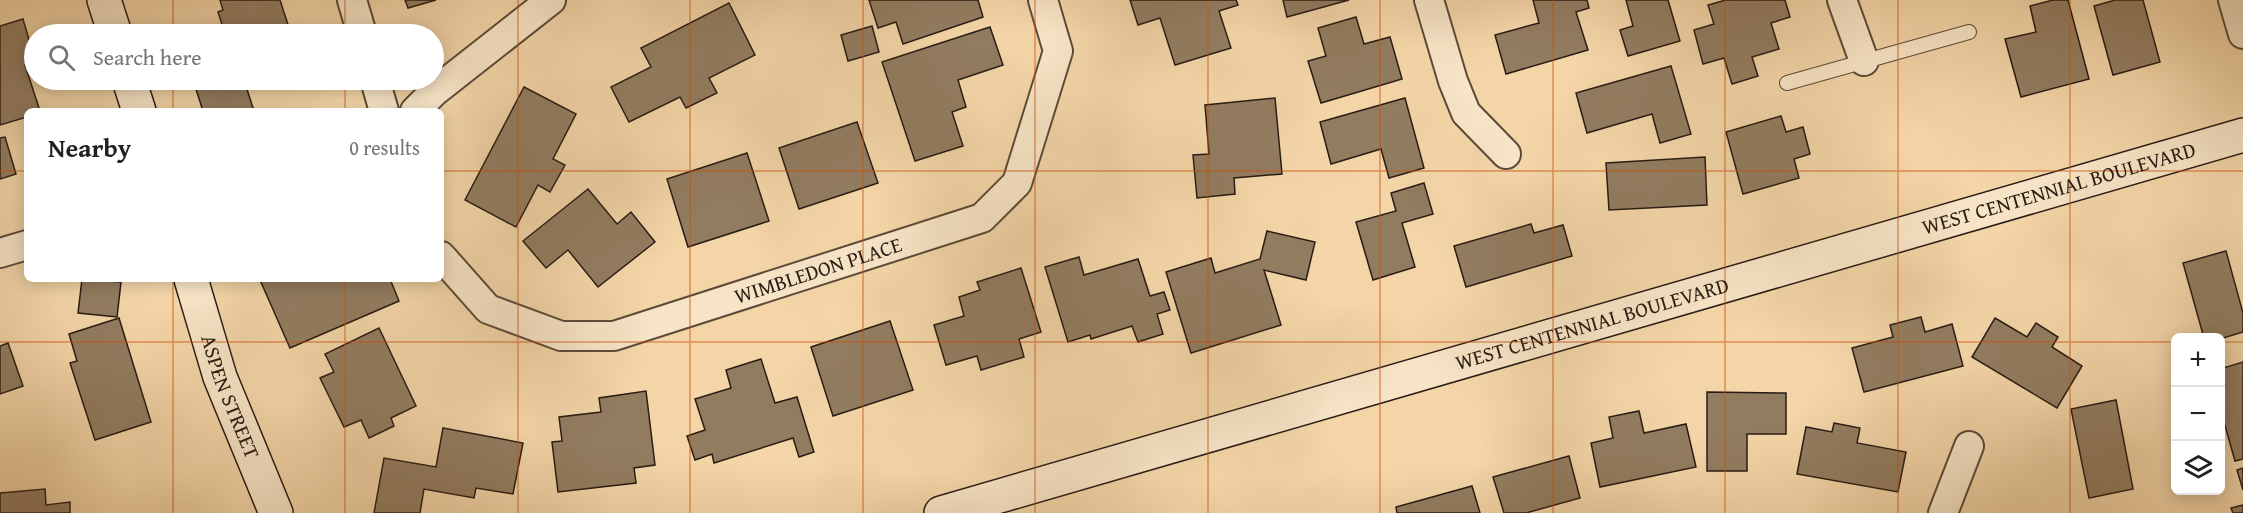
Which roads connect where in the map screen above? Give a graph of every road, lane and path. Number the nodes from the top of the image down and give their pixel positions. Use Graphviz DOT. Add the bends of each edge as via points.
graph roads {
  1 [pos="104,0"];
  2 [pos="352,0"];
  3 [pos="551,0"];
  4 [pos="1043,0"];
  5 [pos="1429,0"];
  6 [pos="1842,0"];
  7 [pos="2233,0"];
  8 [pos="112,24"];
  9 [pos="359,24"];
  10 [pos="1969,32"];
  11 [pos="2243,34"];
  12 [pos="1864,61"];
  13 [pos="1787,83"];
  14 [pos="444,84"];
  15 [pos="132,90"];
  16 [pos="378,90"];
  17 [pos="437,90"];
  18 [pos="138,108"];
  19 [pos="383,108"];
  20 [pos="418,108"];
  21 [pos="2243,135"];
  22 [pos="1506,154"];
  23 [pos="24,246"];
  24 [pos="0,253"];
  25 [pos="444,259"];
  26 [pos="192,282"];
  27 [pos="1969,446"];
  28 [pos="276,513"];
  29 [pos="941,513"];
  30 [pos="1943,513"];
  1 -- 8 [label="main road"];
  2 -- 9 [label="street"];
  3 -- 14 [label="street"];
  4 -- 25 [label="street, WIMBLEDON PLACE" via="1058,51 1017,183 982,219 614,336 561,336 488,309"];
  5 -- 22 [label="street" via="1466,113"];
  6 -- 12 [label="street"];
  7 -- 11 [label="street"];
  10 -- 12 [label="lane"];
  12 -- 13 [label="lane"];
  15 -- 18 [label="main road"];
  16 -- 19 [label="street"];
  17 -- 20 [label="street"];
  21 -- 29 [label="main road, WEST CENTENNIAL BOULEVARD"];
  23 -- 24 [label="street"];
  26 -- 28 [label="main road, ASPEN STREET" via="220,377"];
  27 -- 30 [label="street"];
}
